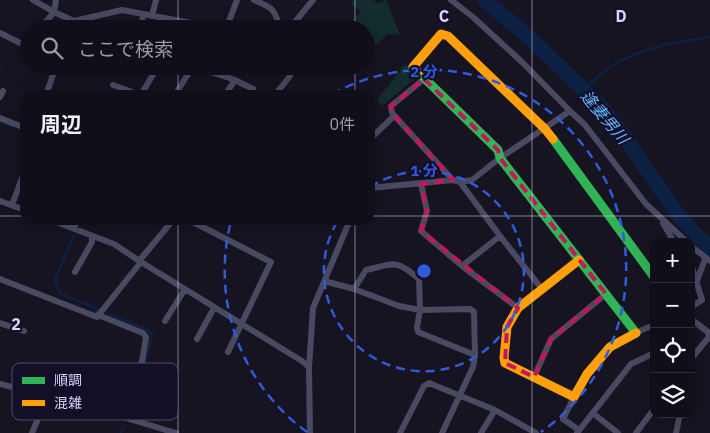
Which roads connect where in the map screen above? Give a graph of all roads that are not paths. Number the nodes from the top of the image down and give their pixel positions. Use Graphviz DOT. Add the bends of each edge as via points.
graph roads {
  1 [pos="34,0"];
  2 [pos="56,0"];
  3 [pos="156,0"];
  4 [pos="237,0"];
  5 [pos="254,0"];
  6 [pos="314,0"];
  7 [pos="451,0"];
  8 [pos="54,12"];
  9 [pos="143,14"];
  10 [pos="152,16"];
  11 [pos="91,18"];
  12 [pos="47,20"];
  13 [pos="72,20"];
  14 [pos="80,20"];
  15 [pos="143,20"];
  16 [pos="174,20"];
  17 [pos="229,20"];
  18 [pos="278,20"];
  19 [pos="297,20"];
  20 [pos="0,33"];
  21 [pos="20,43"];
  22 [pos="53,75"];
  23 [pos="152,75"];
  24 [pos="187,75"];
  25 [pos="219,75"];
  26 [pos="290,75"];
  27 [pos="424,79"];
  28 [pos="234,80"];
  29 [pos="113,85"];
  30 [pos="253,89"];
  31 [pos="48,90"];
  32 [pos="126,90"];
  33 [pos="143,90"];
  34 [pos="178,90"];
  35 [pos="228,90"];
  36 [pos="279,90"];
  37 [pos="570,111"];
  38 [pos="394,116"];
  39 [pos="0,118"];
  40 [pos="20,126"];
  41 [pos="545,129"];
  42 [pos="375,135"];
  43 [pos="500,158"];
  44 [pos="457,181"];
  45 [pos="20,183"];
  46 [pos="420,184"];
  47 [pos="375,188"];
  48 [pos="0,201"];
  49 [pos="12,205"];
  50 [pos="20,208"];
  51 [pos="661,219"];
  52 [pos="64,225"];
  53 [pos="75,225"];
  54 [pos="169,225"];
  55 [pos="199,225"];
  56 [pos="348,225"];
  57 [pos="74,229"];
  58 [pos="92,236"];
  59 [pos="500,236"];
  60 [pos="672,238"];
  61 [pos="682,238"];
  62 [pos="695,250"];
  63 [pos="579,260"];
  64 [pos="707,260"];
  65 [pos="140,261"];
  66 [pos="462,266"];
  67 [pos="75,272"];
  68 [pos="650,272"];
  69 [pos="695,275"];
  70 [pos="0,279"];
  71 [pos="324,281"];
  72 [pos="697,281"];
  73 [pos="185,289"];
  74 [pos="354,289"];
  75 [pos="542,289"];
  76 [pos="606,294"];
  77 [pos="695,304"];
  78 [pos="214,308"];
  79 [pos="518,308"];
  80 [pos="420,310"];
  81 [pos="98,315"];
  82 [pos="165,321"];
  83 [pos="695,322"];
  84 [pos="0,323"];
  85 [pos="242,323"];
  86 [pos="650,326"];
  87 [pos="24,331"];
  88 [pos="637,332"];
  89 [pos="197,339"];
  90 [pos="228,352"];
  91 [pos="475,354"];
  92 [pos="695,354"];
  93 [pos="650,355"];
  94 [pos="142,363"];
  95 [pos="309,367"];
  96 [pos="534,377"];
  97 [pos="461,396"];
  98 [pos="574,397"];
  99 [pos="495,410"];
  100 [pos="594,414"];
  101 [pos="650,414"];
  102 [pos="679,418"];
  103 [pos="38,420"];
  104 [pos="133,420"];
  105 [pos="527,431"];
  106 [pos="578,431"];
  107 [pos="32,433"];
  108 [pos="176,433"];
  109 [pos="310,433"];
  110 [pos="400,433"];
  111 [pos="442,433"];
  112 [pos="481,433"];
  113 [pos="536,433"];
  114 [pos="618,433"];
  115 [pos="636,433"];
  116 [pos="676,433"];
  1 -- 8 [label="street"];
  2 -- 8 [label="street"];
  3 -- 10 [label="street"];
  4 -- 17 [label="street"];
  5 -- 18 [label="street" via="271,7"];
  6 -- 19 [label="street"];
  7 -- 37 [label="street" via="522,62"];
  8 -- 12 [label="street"];
  8 -- 13 [label="street"];
  9 -- 10 [label="street"];
  9 -- 11 [label="street" via="122,10"];
  9 -- 15 [label="street"];
  10 -- 16 [label="street"];
  11 -- 14 [label="street"];
  20 -- 21 [label="street"];
  22 -- 31 [label="street"];
  23 -- 33 [label="street"];
  24 -- 34 [label="street"];
  25 -- 28 [label="street"];
  26 -- 36 [label="street"];
  27 -- 38 [label="street" via="391,106"];
  27 -- 41 [label="street" via="413,67 441,34 448,36"];
  27 -- 43 [label="street" via="498,150"];
  28 -- 30 [label="street"];
  28 -- 35 [label="street"];
  29 -- 32 [label="street"];
  37 -- 41 [label="street"];
  37 -- 51 [label="street"];
  38 -- 42 [label="street"];
  38 -- 44 [label="street"];
  39 -- 40 [label="street"];
  41 -- 43 [label="street"];
  41 -- 68 [label="street"];
  43 -- 44 [label="street" via="472,180"];
  43 -- 63 [label="street"];
  44 -- 46 [label="street"];
  44 -- 59 [label="street"];
  45 -- 49 [label="street"];
  46 -- 47 [label="street"];
  46 -- 66 [label="street" via="428,211 422,232"];
  48 -- 49 [label="street"];
  49 -- 50 [label="street"];
  51 -- 60 [label="street"];
  51 -- 61 [label="street"];
  52 -- 57 [label="street"];
  53 -- 57 [label="street"];
  54 -- 65 [label="street"];
  55 -- 85 [label="street" via="271,262"];
  56 -- 71 [label="street"];
  57 -- 58 [label="street"];
  58 -- 65 [label="street" via="114,244"];
  58 -- 67 [label="street" via="92,242"];
  59 -- 66 [label="street"];
  59 -- 75 [label="street"];
  62 -- 64 [label="street"];
  63 -- 75 [label="street"];
  63 -- 76 [label="street"];
  64 -- 72 [label="street"];
  65 -- 73 [label="street"];
  65 -- 81 [label="street"];
  66 -- 79 [label="street"];
  69 -- 72 [label="street"];
  70 -- 81 [label="street"];
  71 -- 74 [label="street"];
  71 -- 95 [label="street" via="313,308"];
  72 -- 77 [label="street" via="702,300"];
  73 -- 78 [label="street"];
  73 -- 82 [label="street"];
  74 -- 80 [label="street" via="399,306"];
  74 -- 80 [label="street" via="366,270 395,263 419,279"];
  75 -- 79 [label="street"];
  76 -- 88 [label="street"];
  76 -- 96 [label="street" via="551,339"];
  78 -- 85 [label="street"];
  78 -- 89 [label="street"];
  79 -- 96 [label="street" via="508,327 505,363"];
  80 -- 91 [label="street" via="418,332"];
  80 -- 91 [label="street" via="470,309 474,312"];
  81 -- 94 [label="street" via="143,333 146,337"];
  83 -- 92 [label="street" via="709,336"];
  84 -- 87 [label="street"];
  85 -- 90 [label="street"];
  85 -- 95 [label="street"];
  86 -- 88 [label="street"];
  88 -- 98 [label="street" via="610,346 587,374"];
  91 -- 97 [label="street"];
  93 -- 100 [label="street" via="631,364"];
  95 -- 109 [label="street"];
  96 -- 98 [label="street"];
  97 -- 99 [label="street"];
  97 -- 110 [label="street" via="429,384 424,386"];
  97 -- 111 [label="street"];
  98 -- 106 [label="street" via="564,419"];
  99 -- 105 [label="street"];
  99 -- 112 [label="street"];
  100 -- 106 [label="street"];
  100 -- 114 [label="street"];
  101 -- 115 [label="street"];
  102 -- 116 [label="street"];
  103 -- 107 [label="street"];
  104 -- 108 [label="street"];
  105 -- 113 [label="street"];
}
